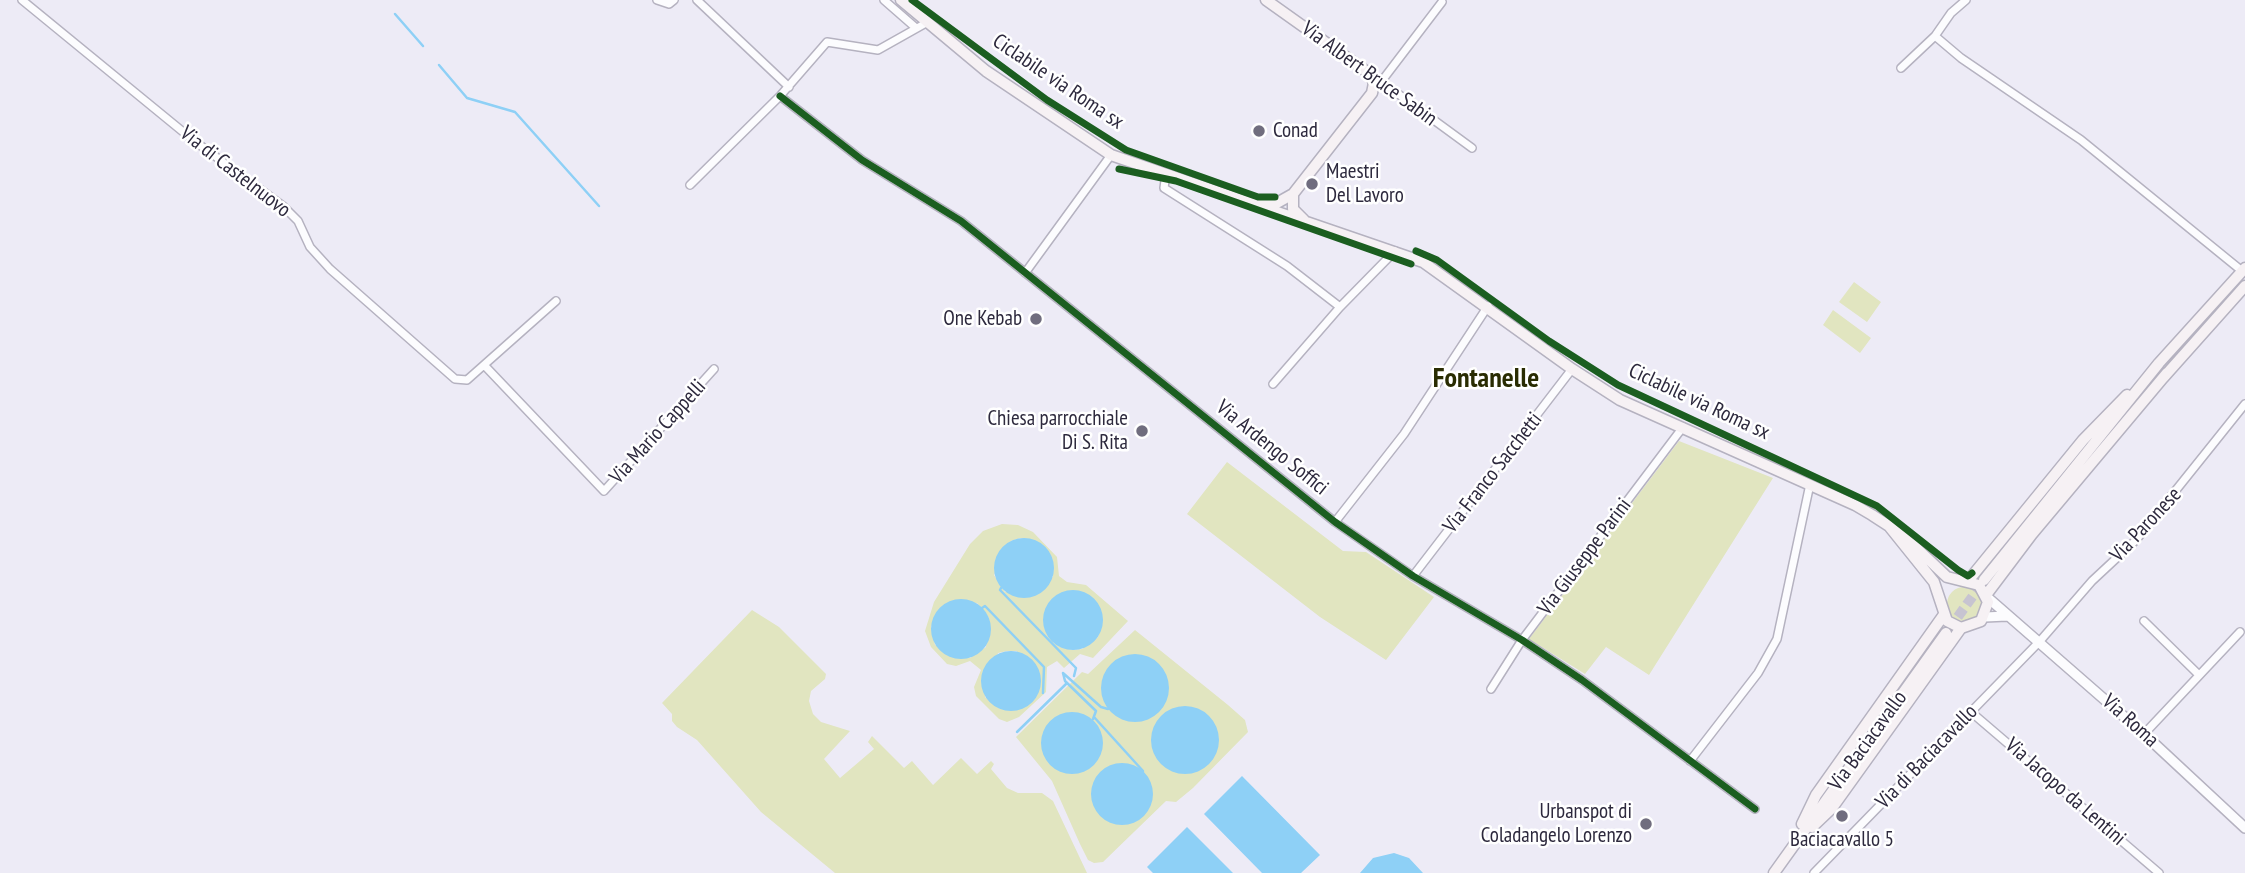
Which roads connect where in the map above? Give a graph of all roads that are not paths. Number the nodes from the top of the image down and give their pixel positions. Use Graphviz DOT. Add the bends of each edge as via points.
graph roads {
  1 [pos="22,0"];
  2 [pos="657,0"];
  3 [pos="674,0"];
  4 [pos="696,0"];
  5 [pos="884,0"];
  6 [pos="901,0"];
  7 [pos="1266,0"];
  8 [pos="1966,0"];
  9 [pos="1442,2"];
  10 [pos="921,26"];
  11 [pos="1935,37"];
  12 [pos="1901,68"];
  13 [pos="1370,74"];
  14 [pos="1381,82"];
  15 [pos="789,87"];
  16 [pos="1394,91"];
  17 [pos="1371,93"];
  18 [pos="780,96"];
  19 [pos="1472,148"];
  20 [pos="1111,155"];
  21 [pos="1166,173"];
  22 [pos="690,184"];
  23 [pos="1293,194"];
  24 [pos="1250,203"];
  25 [pos="1309,223"];
  26 [pos="1395,251"];
  27 [pos="2244,270"];
  28 [pos="1025,274"];
  29 [pos="2245,286"];
  30 [pos="556,301"];
  31 [pos="1488,306"];
  32 [pos="1340,307"];
  33 [pos="2159,363"];
  34 [pos="485,366"];
  35 [pos="714,369"];
  36 [pos="1572,369"];
  37 [pos="2167,373"];
  38 [pos="1273,384"];
  39 [pos="2245,404"];
  40 [pos="1683,428"];
  41 [pos="2093,447"];
  42 [pos="1810,484"];
  43 [pos="1335,522"];
  44 [pos="1889,526"];
  45 [pos="1413,576"];
  46 [pos="1984,580"];
  47 [pos="1964,581"];
  48 [pos="1987,596"];
  49 [pos="1941,601"];
  50 [pos="1943,616"];
  51 [pos="1985,617"];
  52 [pos="2011,618"];
  53 [pos="2144,621"];
  54 [pos="1961,628"];
  55 [pos="2239,632"];
  56 [pos="1946,633"];
  57 [pos="1522,640"];
  58 [pos="2040,641"];
  59 [pos="2199,675"];
  60 [pos="1491,689"];
  61 [pos="1972,712"];
  62 [pos="2144,734"];
  63 [pos="1690,761"];
  64 [pos="1755,809"];
  65 [pos="2245,828"];
  66 [pos="1789,850"];
  67 [pos="2155,872"];
  68 [pos="1774,873"];
  69 [pos="1814,873"];
  1 -- 34 [label="street, Via di Castelnuovo" via="193,140 283,206 330,269 449,375 467,380"];
  2 -- 3 [label="street" via="668,4"];
  4 -- 15 [label="street"];
  5 -- 10 [label="street"];
  6 -- 10 [label="main road, Via Roma"];
  7 -- 13 [label="main road, Via Albert Bruce Sabin"];
  8 -- 11 [label="street"];
  9 -- 14 [label="street"];
  10 -- 15 [label="street" via="877,50 827,43"];
  10 -- 20 [label="main road, Via Roma"];
  11 -- 12 [label="street"];
  11 -- 27 [label="street" via="2081,140"];
  13 -- 14 [label="street, Via Albert Bruce Sabin"];
  13 -- 17 [label="main road" via="1374,83"];
  14 -- 16 [label="street, Via Albert Bruce Sabin"];
  15 -- 18 [label="street"];
  16 -- 17 [label="street" via="1380,88"];
  16 -- 19 [label="street, Via Albert Bruce Sabin"];
  17 -- 23 [label="main road"];
  18 -- 22 [label="street"];
  18 -- 28 [label="street, Via Ardengo Soffici" via="862,160 961,221"];
  20 -- 21 [label="main road, Via Roma"];
  20 -- 28 [label="street"];
  21 -- 24 [label="main road, Via Roma"];
  21 -- 32 [label="street" via="1164,188 1286,266"];
  23 -- 24 [label="main road" via="1270,205"];
  23 -- 25 [label="main road" via="1293,209"];
  24 -- 25 [label="main road, Via Roma"];
  25 -- 26 [label="main road, Via Roma"];
  26 -- 31 [label="main road, Via Roma" via="1433,267"];
  26 -- 32 [label="street"];
  27 -- 33 [label="main road"];
  28 -- 43 [label="street, Via Ardengo Soffici"];
  29 -- 37 [label="main road"];
  30 -- 34 [label="street"];
  31 -- 36 [label="main road, Via Roma"];
  31 -- 43 [label="street" via="1404,434"];
  32 -- 38 [label="street"];
  33 -- 41 [label="main road"];
  33 -- 47 [label="main road" via="2083,440"];
  34 -- 35 [label="street, Via Mario Cappelli" via="604,491"];
  36 -- 40 [label="main road, Via Roma" via="1620,400"];
  36 -- 45 [label="street, Via Franco Sacchetti"];
  37 -- 41 [label="main road"];
  37 -- 48 [label="main road" via="2032,534"];
  39 -- 58 [label="street, Via Paronese" via="2158,516"];
  40 -- 42 [label="main road, Via Roma"];
  40 -- 57 [label="street, Via Giuseppe Parini"];
  41 -- 46 [label="main road"];
  42 -- 44 [label="main road, Via Roma"];
  42 -- 63 [label="street" via="1777,639 1758,673"];
  43 -- 45 [label="street, Via Ardengo Soffici"];
  44 -- 47 [label="main road, Via Roma" via="1947,577"];
  44 -- 49 [label="main road, Via Roma" via="1934,582"];
  45 -- 57 [label="street, Via Ardengo Soffici"];
  47 -- 48 [label="main road, Via Roma" via="1979,585"];
  47 -- 49 [label="main road" via="1947,588"];
  48 -- 51 [label="main road"];
  48 -- 52 [label="street, Via Roma"];
  49 -- 50 [label="main road, Via Roma"];
  50 -- 54 [label="main road"];
  50 -- 66 [label="main road" via="1816,795"];
  51 -- 52 [label="street" via="1999,614"];
  51 -- 54 [label="main road" via="1972,627"];
  52 -- 58 [label="street, Via Roma"];
  53 -- 59 [label="street"];
  54 -- 66 [label="main road" via="1832,808"];
  55 -- 59 [label="street"];
  56 -- 66 [label="main road, Via Baciacavallo"];
  57 -- 60 [label="street, Via Giuseppe Parini"];
  57 -- 63 [label="street, Via Ardengo Soffici"];
  58 -- 61 [label="street, Via di Baciacavallo"];
  58 -- 62 [label="street, Via Roma"];
  59 -- 62 [label="street"];
  61 -- 67 [label="street, Via Jacopo da Lentini"];
  61 -- 69 [label="street, Via di Baciacavallo"];
  62 -- 65 [label="street, Via Roma"];
  63 -- 64 [label="street, Via Ardengo Soffici"];
  66 -- 68 [label="main road"];
}
